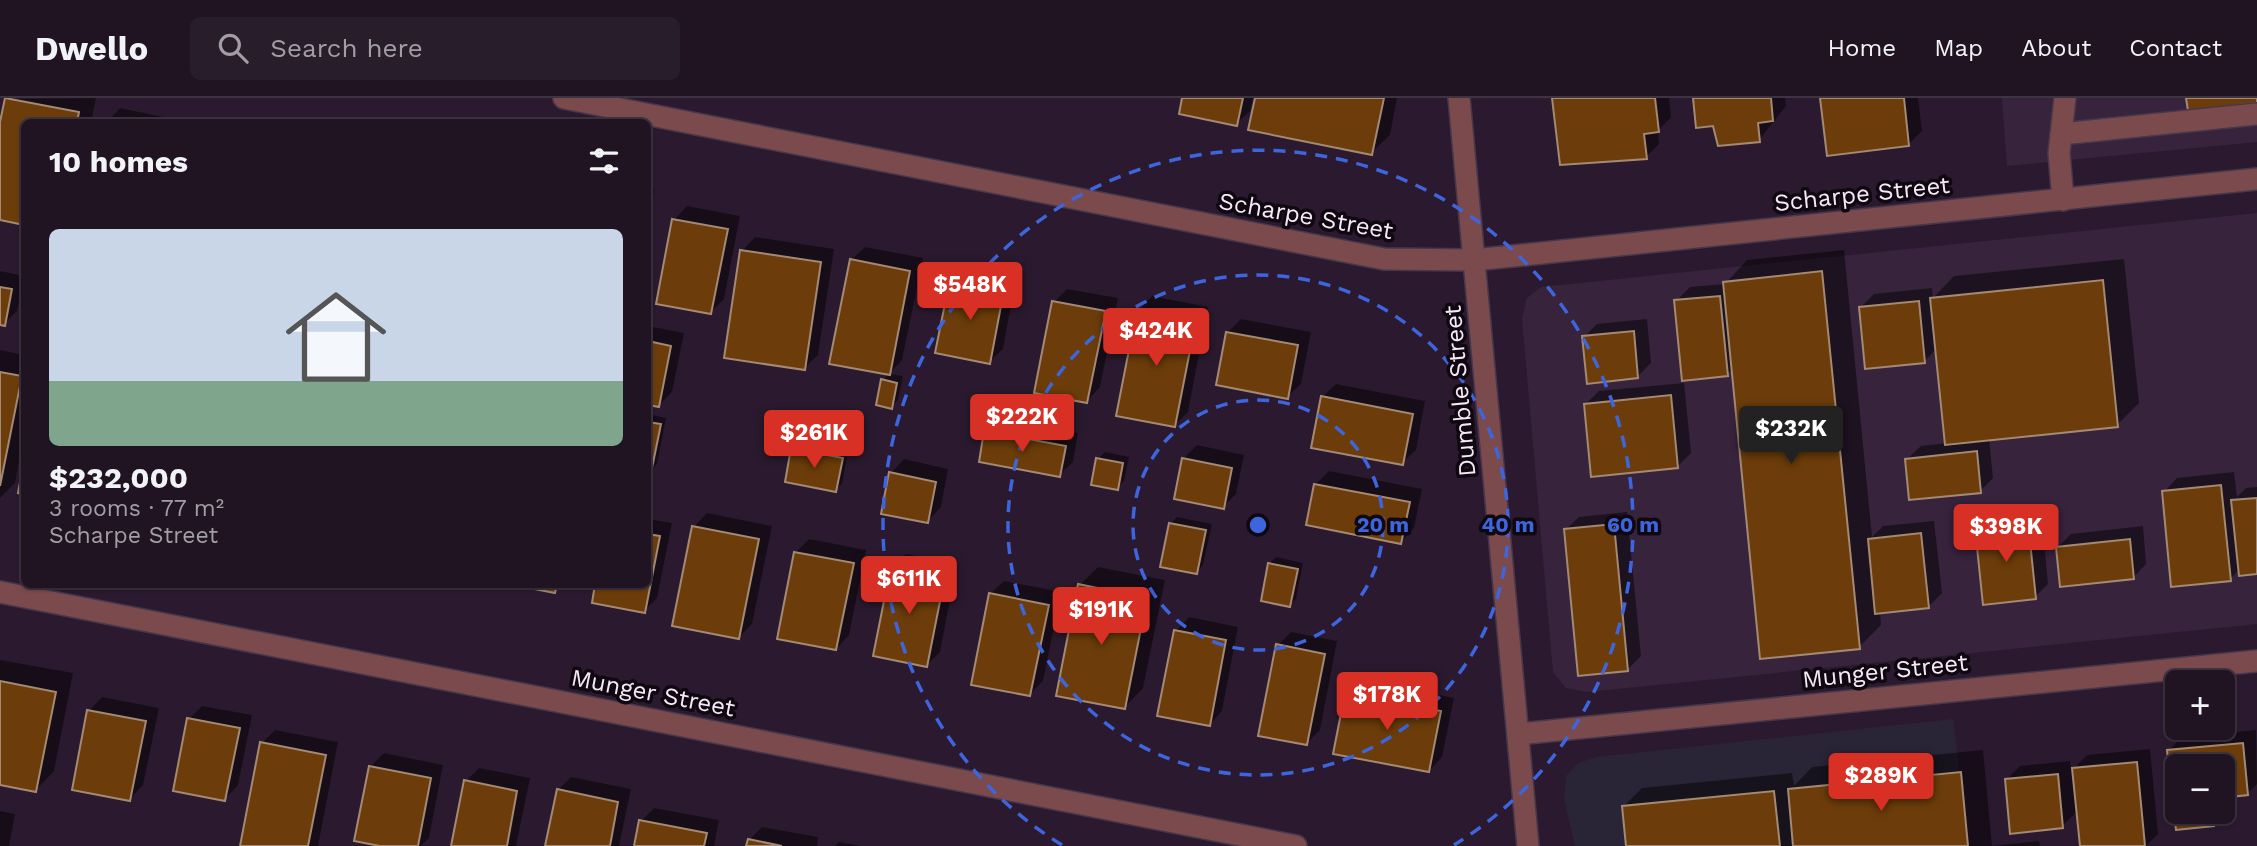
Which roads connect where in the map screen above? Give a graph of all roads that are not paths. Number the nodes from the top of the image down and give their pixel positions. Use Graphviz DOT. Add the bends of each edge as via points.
graph roads {
  1 [pos="564,98"];
  2 [pos="1459,98"];
  3 [pos="2065,98"];
  4 [pos="2257,114"];
  5 [pos="2061,134"];
  6 [pos="2257,179"];
  7 [pos="2063,200"];
  8 [pos="1474,260"];
  9 [pos="0,592"];
  10 [pos="2257,661"];
  11 [pos="1519,734"];
  12 [pos="1296,846"];
  13 [pos="1528,846"];
  1 -- 8 [label="street, Scharpe Street" via="1384,259"];
  2 -- 8 [label="street, Dumble Street"];
  3 -- 5 [label="street"];
  4 -- 5 [label="street"];
  5 -- 7 [label="street"];
  6 -- 7 [label="street, Scharpe Street"];
  7 -- 8 [label="street, Scharpe Street"];
  8 -- 11 [label="street, Dumble Street"];
  9 -- 12 [label="street, Munger Street"];
  10 -- 11 [label="street, Munger Street"];
  11 -- 13 [label="street, Dumble Street"];
}
